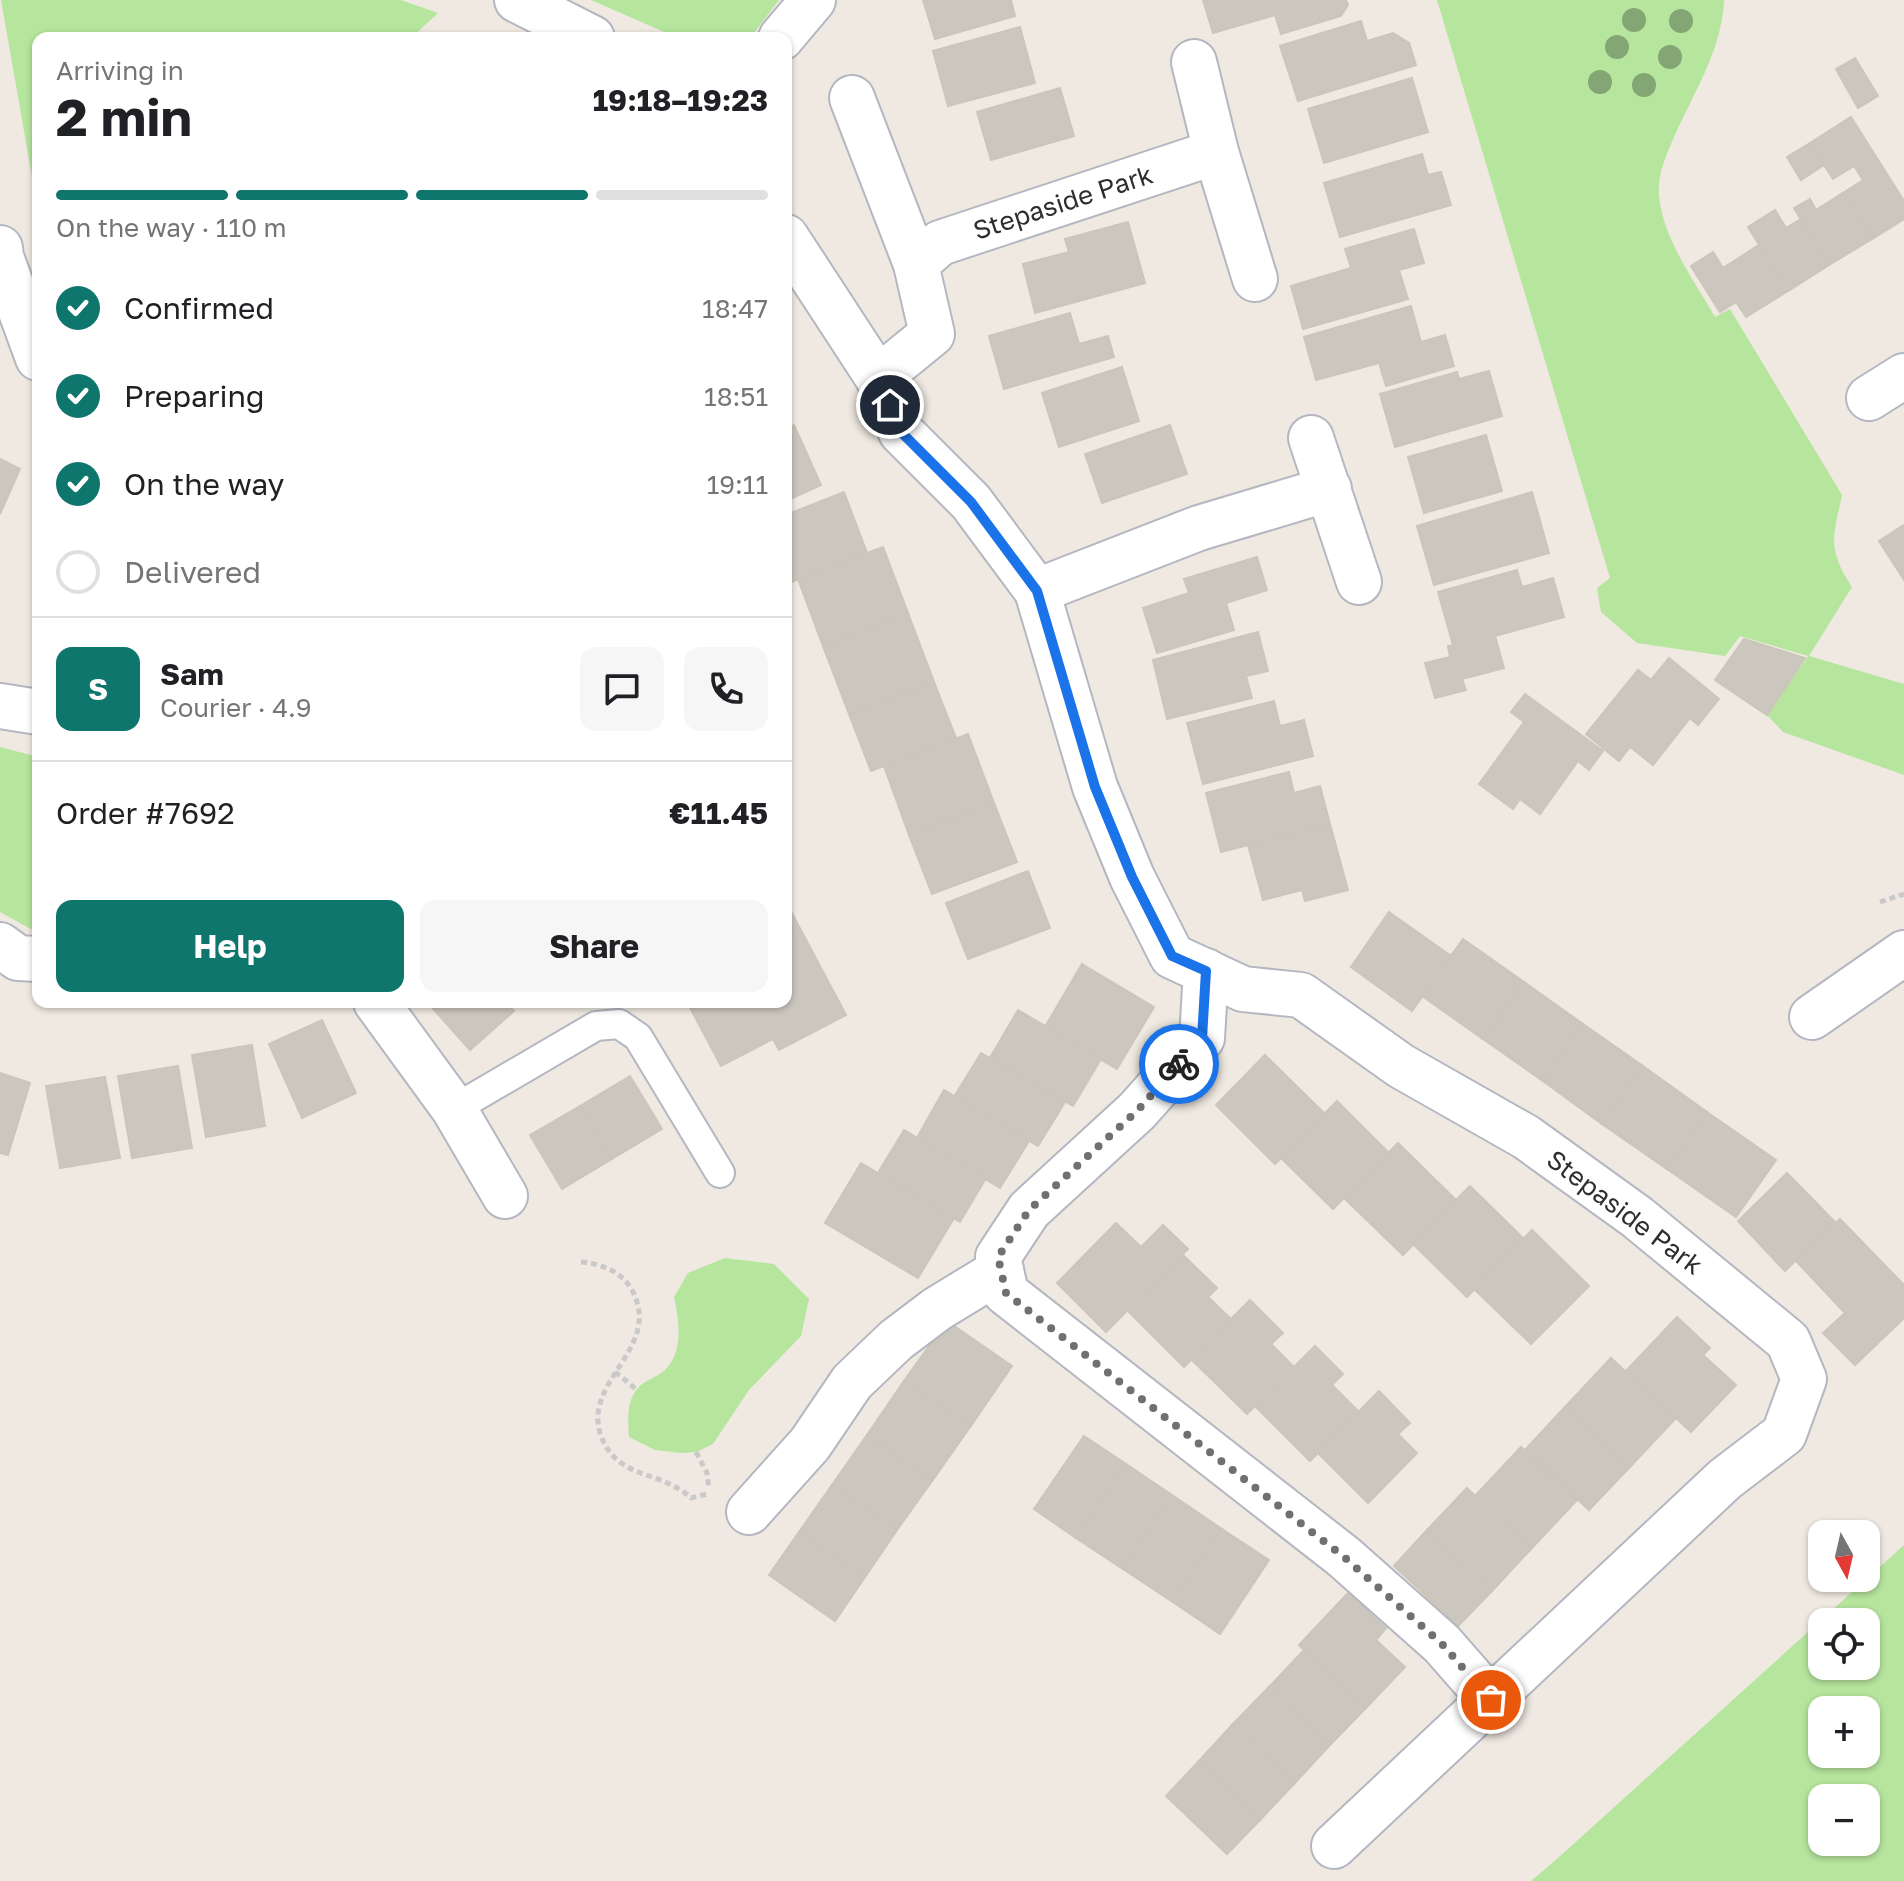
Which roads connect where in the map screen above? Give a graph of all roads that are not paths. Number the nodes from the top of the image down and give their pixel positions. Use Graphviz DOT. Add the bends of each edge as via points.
graph roads {
  1 [pos="517,0"];
  2 [pos="813,0"];
  3 [pos="580,32"];
  4 [pos="786,32"];
  5 [pos="1194,62"];
  6 [pos="852,98"];
  7 [pos="1216,152"];
  8 [pos="792,246"];
  9 [pos="0,248"];
  10 [pos="916,264"];
  11 [pos="1255,279"];
  12 [pos="32,342"];
  13 [pos="878,378"];
  14 [pos="1311,438"];
  15 [pos="1329,489"];
  16 [pos="1359,582"];
  17 [pos="1037,591"];
  18 [pos="0,706"];
  19 [pos="32,711"];
  20 [pos="0,945"];
  21 [pos="1904,953"];
  22 [pos="32,959"];
  23 [pos="1206,971"];
  24 [pos="380,1008"];
  25 [pos="1812,1017"];
  26 [pos="454,1109"];
  27 [pos="720,1173"];
  28 [pos="505,1196"];
  29 [pos="1001,1270"];
  30 [pos="749,1512"];
  31 [pos="1491,1700"];
  32 [pos="1334,1846"];
  1 -- 3 [label="street"];
  2 -- 4 [label="street"];
  5 -- 7 [label="street"];
  6 -- 10 [label="street"];
  7 -- 10 [label="street, Stepaside Park" via="940,243"];
  7 -- 11 [label="street"];
  8 -- 13 [label="street, Stepaside Park"];
  9 -- 12 [label="street"];
  10 -- 13 [label="street" via="932,334"];
  13 -- 17 [label="street, Stepaside Park" via="901,432 971,502"];
  14 -- 15 [label="street"];
  15 -- 16 [label="street"];
  15 -- 17 [label="street" via="1199,528"];
  17 -- 23 [label="street, Stepaside Park" via="1095,787 1132,877 1172,956"];
  18 -- 19 [label="street"];
  20 -- 22 [label="street" via="18,958"];
  21 -- 25 [label="street"];
  23 -- 29 [label="street" via="1202,1038 1137,1111 1029,1210 998,1257"];
  23 -- 31 [label="street, Stepaside Park" via="1243,989 1301,995 1401,1066 1526,1137 1637,1217 1788,1341 1804,1379 1784,1434 1725,1479"];
  24 -- 26 [label="street"];
  26 -- 27 [label="lane" via="596,1026 619,1024 638,1037"];
  26 -- 28 [label="street"];
  29 -- 30 [label="street" via="937,1309 852,1382 810,1444"];
  29 -- 31 [label="street" via="1006,1293 1344,1557 1442,1644"];
  31 -- 32 [label="street, Stepaside Park"];
}
